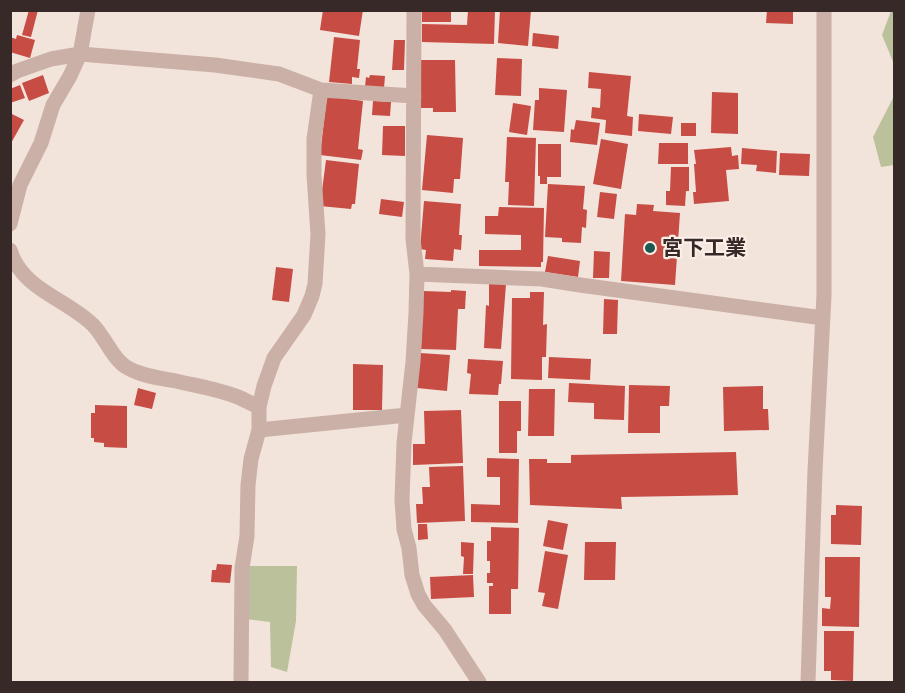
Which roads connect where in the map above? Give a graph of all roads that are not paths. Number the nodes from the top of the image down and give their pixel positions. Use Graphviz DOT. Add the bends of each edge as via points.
graph roads {
  1 [pos="88,10"];
  2 [pos="414,10"];
  3 [pos="825,10"];
  4 [pos="80,54"];
  5 [pos="10,75"];
  6 [pos="321,90"];
  7 [pos="414,96"];
  8 [pos="10,224"];
  9 [pos="10,250"];
  10 [pos="417,274"];
  11 [pos="823,318"];
  12 [pos="259,407"];
  13 [pos="407,415"];
  14 [pos="259,430"];
  15 [pos="241,682"];
  16 [pos="479,682"];
  17 [pos="808,682"];
  1 -- 4 [label="street"];
  2 -- 7 [label="street"];
  3 -- 11 [label="street"];
  4 -- 5 [label="street" via="51,59"];
  4 -- 6 [label="street" via="279,74"];
  4 -- 8 [label="street" via="53,105"];
  6 -- 7 [label="street"];
  6 -- 12 [label="street" via="314,139 318,234 315,284 304,315 274,358"];
  7 -- 10 [label="street" via="413,239"];
  9 -- 12 [label="street" via="31,282 85,317 127,368 238,397"];
  10 -- 11 [label="street" via="542,279"];
  10 -- 13 [label="street"];
  11 -- 17 [label="street"];
  12 -- 14 [label="street"];
  13 -- 14 [label="street"];
  13 -- 16 [label="street" via="402,500 412,575 424,605"];
  14 -- 15 [label="street" via="251,459 242,568"];
}
